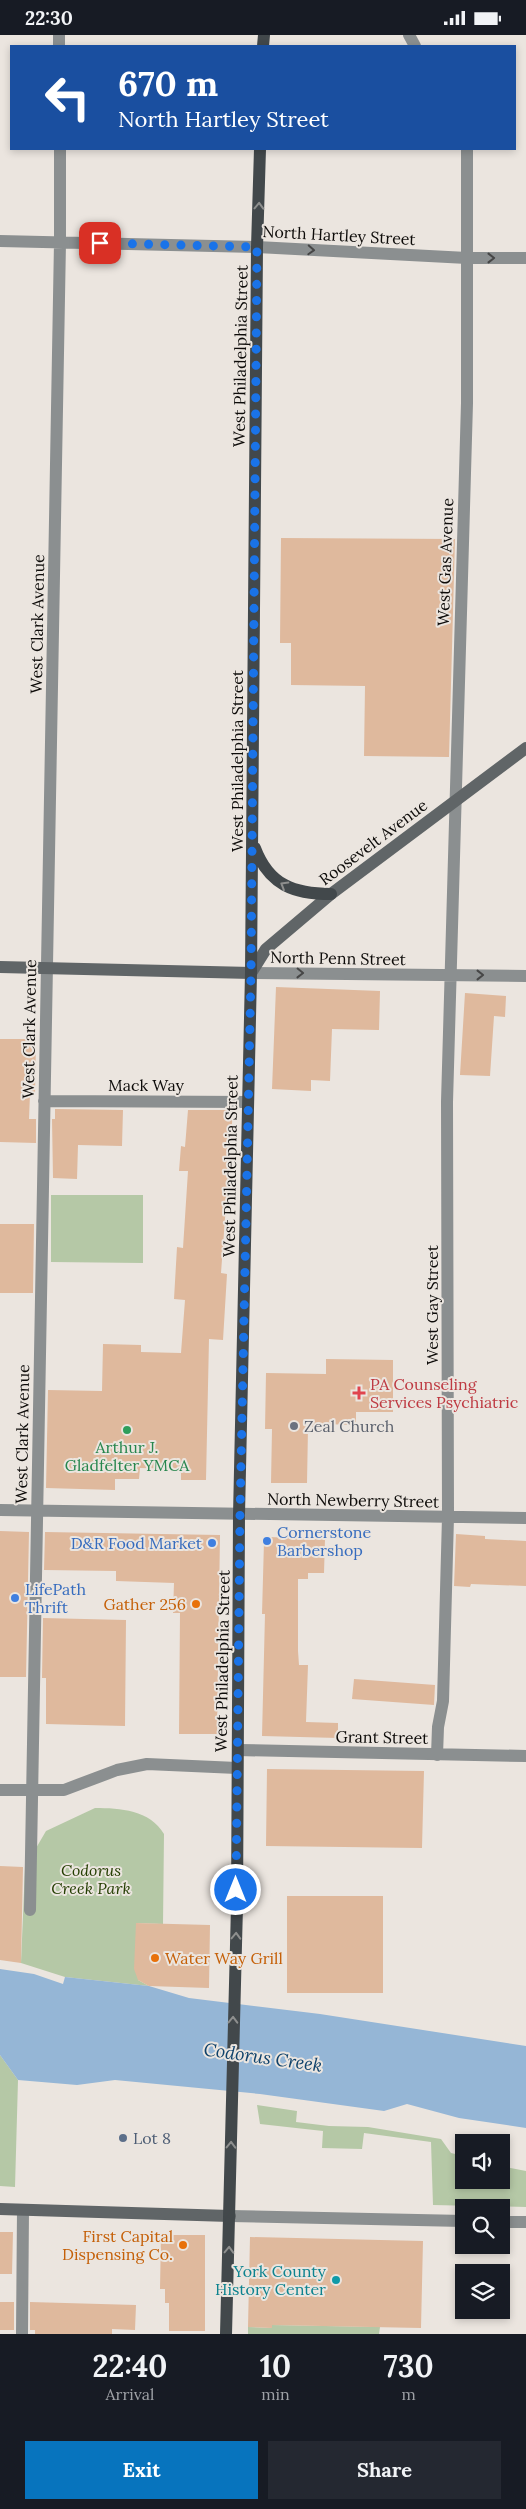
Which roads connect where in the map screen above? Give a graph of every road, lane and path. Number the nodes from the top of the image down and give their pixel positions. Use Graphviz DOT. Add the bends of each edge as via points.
graph roads {
  1 [pos="60,150"];
  2 [pos="260,150"];
  3 [pos="467,150"];
  4 [pos="0,241"];
  5 [pos="60,242"];
  6 [pos="257,247"];
  7 [pos="467,258"];
  8 [pos="526,259"];
  9 [pos="526,748"];
  10 [pos="456,799"];
  11 [pos="252,841"];
  12 [pos="331,894"];
  13 [pos="0,967"];
  14 [pos="47,968"];
  15 [pos="251,973"];
  16 [pos="452,975"];
  17 [pos="526,976"];
  18 [pos="44,1101"];
  19 [pos="248,1102"];
  20 [pos="0,1510"];
  21 [pos="37,1510"];
  22 [pos="240,1515"];
  23 [pos="448,1517"];
  24 [pos="526,1518"];
  25 [pos="238,1750"];
  26 [pos="437,1755"];
  27 [pos="526,1756"];
  28 [pos="237,1768"];
  29 [pos="0,1790"];
  30 [pos="34,1790"];
  31 [pos="30,1910"];
  32 [pos="0,2209"];
  33 [pos="23,2210"];
  34 [pos="230,2216"];
  35 [pos="455,2221"];
  36 [pos="510,2222"];
  37 [pos="526,2222"];
  38 [pos="22,2334"];
  39 [pos="226,2334"];
  1 -- 5 [label="street, West Clark Avenue"];
  6 -- 2 [label="main road, West Philadelphia Street, one-way"];
  3 -- 7 [label="street, West Gas Avenue"];
  4 -- 5 [label="street, North Hartley Street"];
  5 -- 6 [label="street, North Hartley Street"];
  5 -- 14 [label="street, West Clark Avenue"];
  6 -- 7 [label="street, North Hartley Street, one-way"];
  6 -- 11 [label="main road, West Philadelphia Street"];
  7 -- 8 [label="street, North Hartley Street, one-way"];
  7 -- 10 [label="street, West Gas Avenue" via="467,403 460,560"];
  9 -- 10 [label="main road, Roosevelt Avenue"];
  10 -- 12 [label="main road, Roosevelt Avenue"];
  10 -- 16 [label="street, West Gas Avenue"];
  12 -- 11 [label="main road, one-way" via="293,890 278,882 260,863"];
  11 -- 15 [label="main road, West Philadelphia Street"];
  12 -- 15 [label="main road, Roosevelt Avenue" via="266,949"];
  13 -- 14 [label="main road, North Penn Street"];
  14 -- 15 [label="main road, North Penn Street"];
  14 -- 18 [label="street, West Clark Avenue"];
  15 -- 16 [label="street, North Penn Street, one-way"];
  15 -- 19 [label="main road, West Philadelphia Street"];
  16 -- 17 [label="street, North Penn Street, one-way"];
  16 -- 23 [label="street, West Gay Street" via="446,1102"];
  18 -- 19 [label="street, Mack Way"];
  18 -- 21 [label="street, West Clark Avenue"];
  19 -- 22 [label="main road, West Philadelphia Street"];
  20 -- 21 [label="street, North Newberry Street"];
  21 -- 22 [label="street, North Newberry Street"];
  21 -- 30 [label="street, West Clark Avenue"];
  22 -- 23 [label="street, North Newberry Street"];
  22 -- 25 [label="main road, West Philadelphia Street"];
  23 -- 24 [label="street, North Newberry Street"];
  23 -- 26 [label="street, West Gay Street" via="443,1701"];
  25 -- 26 [label="street, Grant Street"];
  25 -- 28 [label="main road, West Philadelphia Street"];
  26 -- 27 [label="street, Grant Street"];
  28 -- 30 [label="street" via="147,1764 124,1768 64,1790"];
  34 -- 28 [label="main road, West Philadelphia Street, one-way"];
  29 -- 30 [label="street"];
  30 -- 31 [label="street, West Clark Avenue"];
  32 -- 33 [label="main road"];
  33 -- 34 [label="main road"];
  33 -- 38 [label="street"];
  34 -- 35 [label="street"];
  39 -- 34 [label="main road, West Philadelphia Street, one-way"];
  36 -- 37 [label="street"];
}
